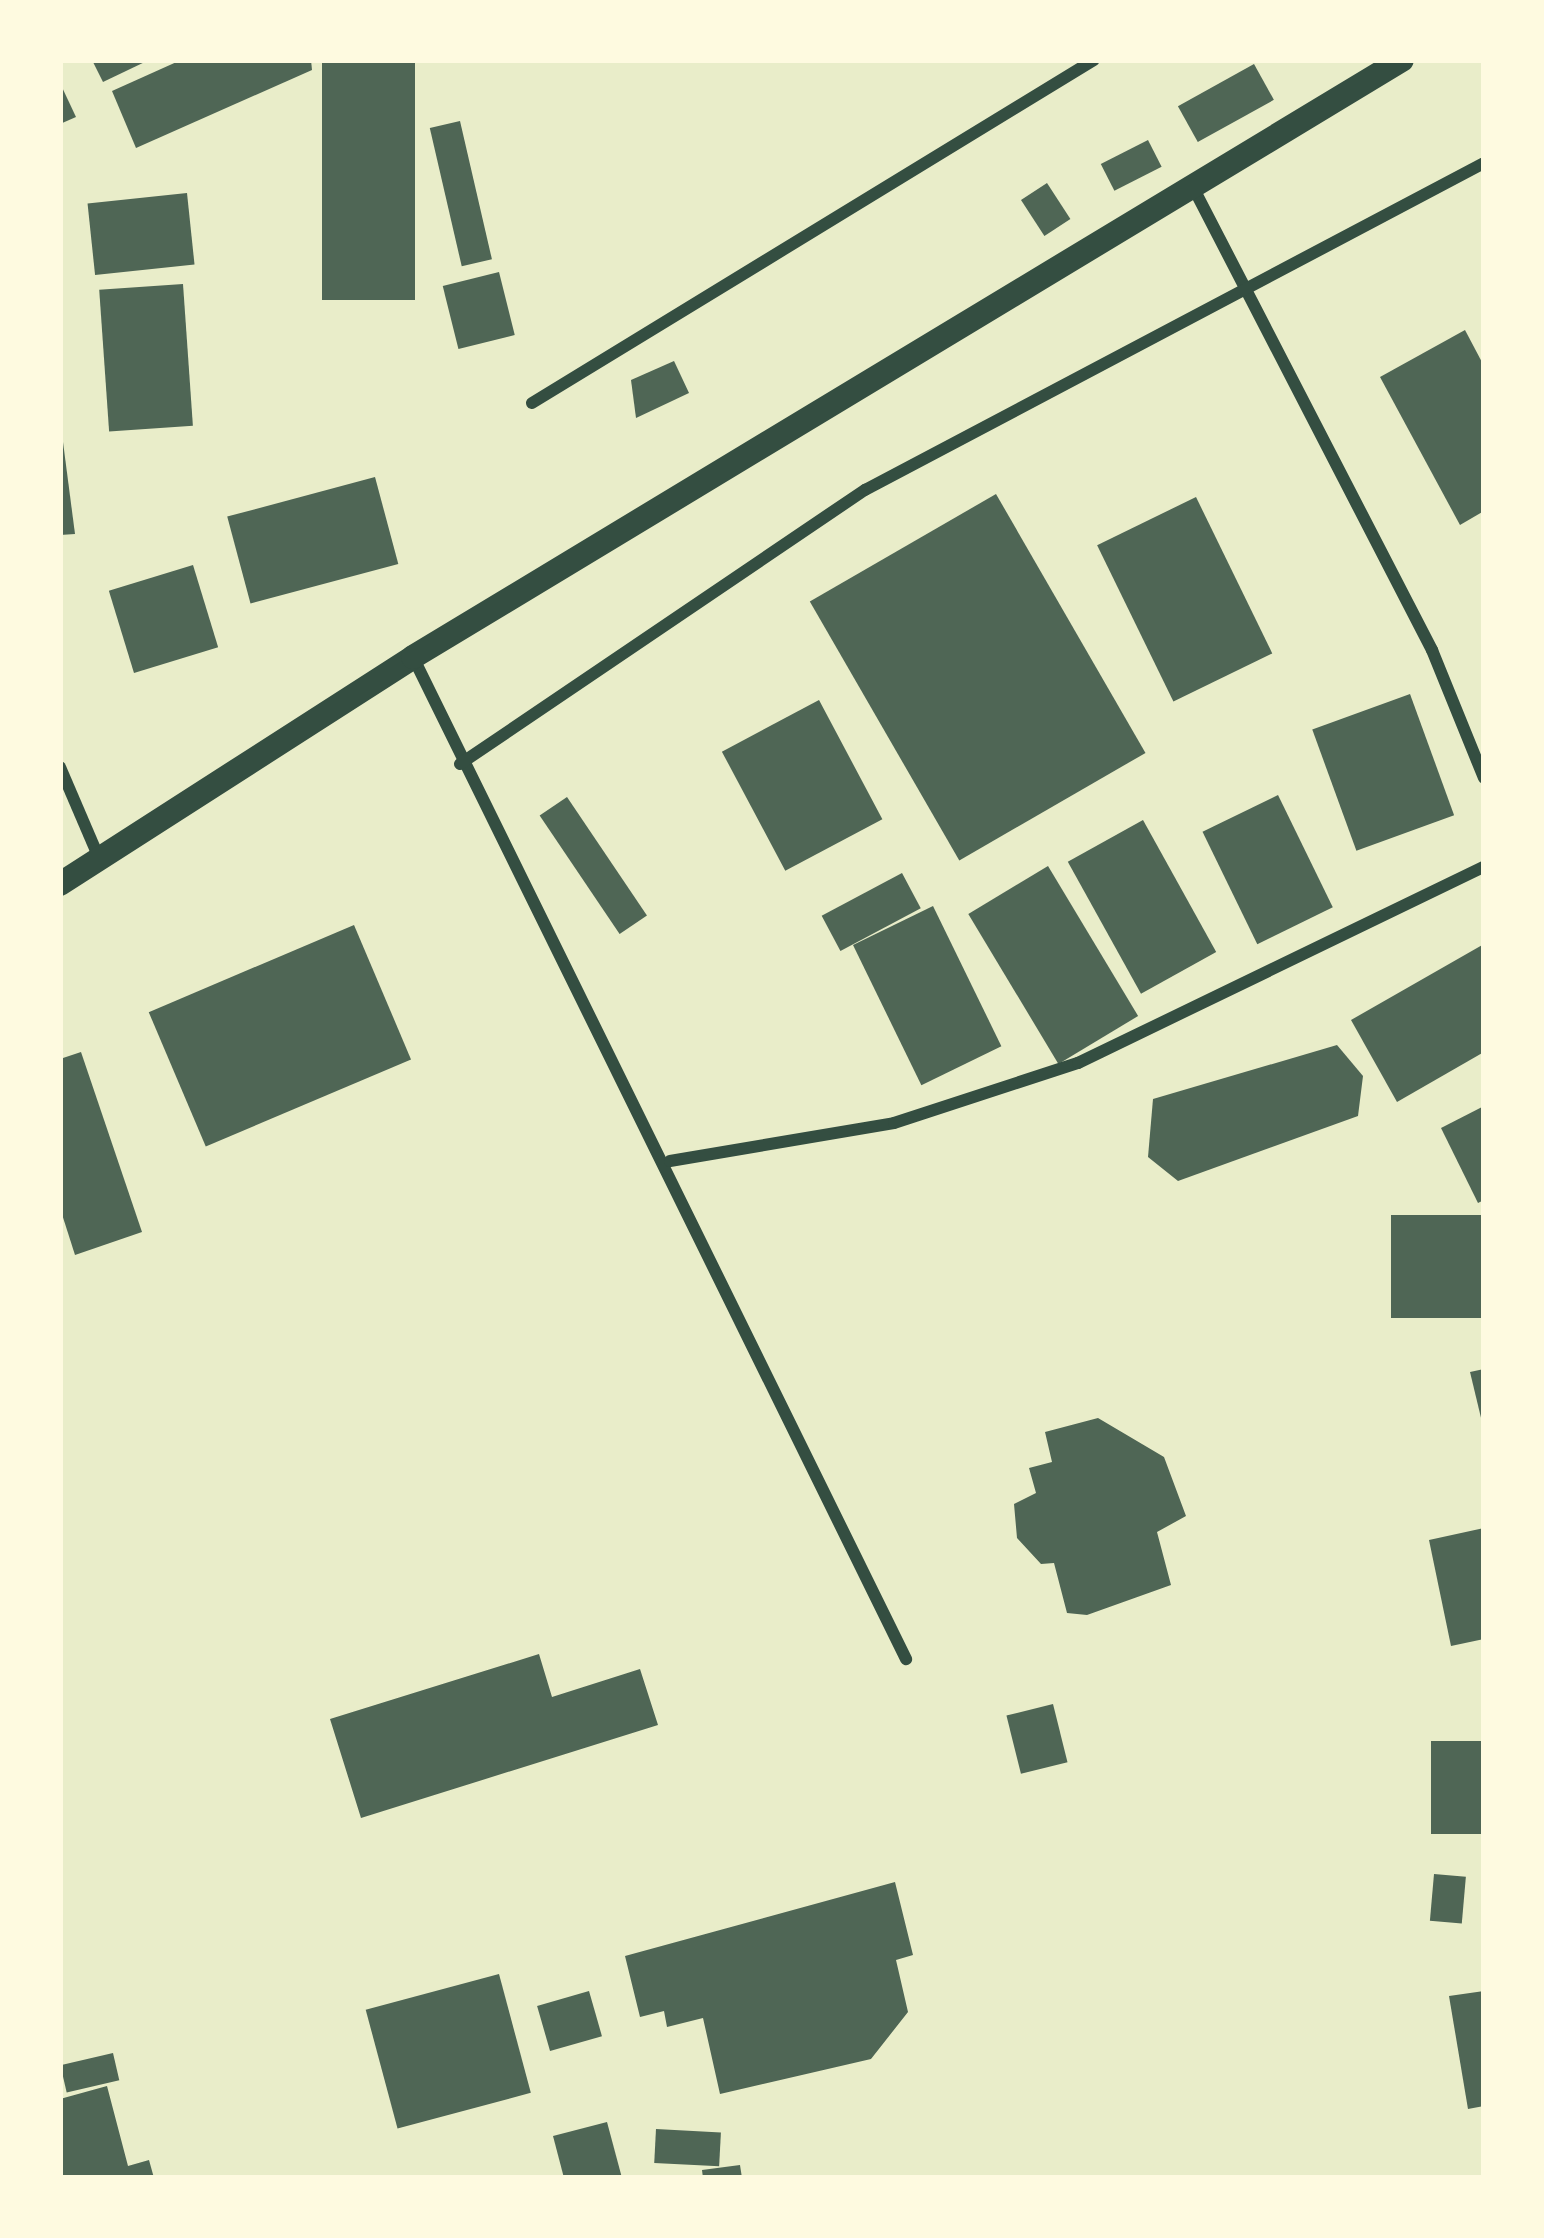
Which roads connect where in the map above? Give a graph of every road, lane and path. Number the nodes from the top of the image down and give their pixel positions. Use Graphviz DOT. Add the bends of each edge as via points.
graph roads {
  1 [pos="1094,60"];
  2 [pos="1402,60"];
  3 [pos="1484,163"];
  4 [pos="1195,191"];
  5 [pos="1240,295"];
  6 [pos="532,403"];
  7 [pos="413,657"];
  8 [pos="460,764"];
  9 [pos="60,766"];
  10 [pos="1484,778"];
  11 [pos="99,858"];
  12 [pos="1484,866"];
  13 [pos="60,884"];
  14 [pos="670,1161"];
  15 [pos="906,1659"];
  1 -- 6 [label="street"];
  2 -- 4 [label="main road"];
  3 -- 5 [label="street"];
  4 -- 5 [label="street"];
  4 -- 7 [label="main road"];
  5 -- 8 [label="street" via="865,490"];
  5 -- 10 [label="street" via="1432,650"];
  7 -- 8 [label="street"];
  7 -- 11 [label="main road"];
  8 -- 14 [label="street"];
  9 -- 11 [label="street"];
  11 -- 13 [label="main road"];
  12 -- 14 [label="street" via="1078,1063 894,1123"];
  14 -- 15 [label="street"];
}
